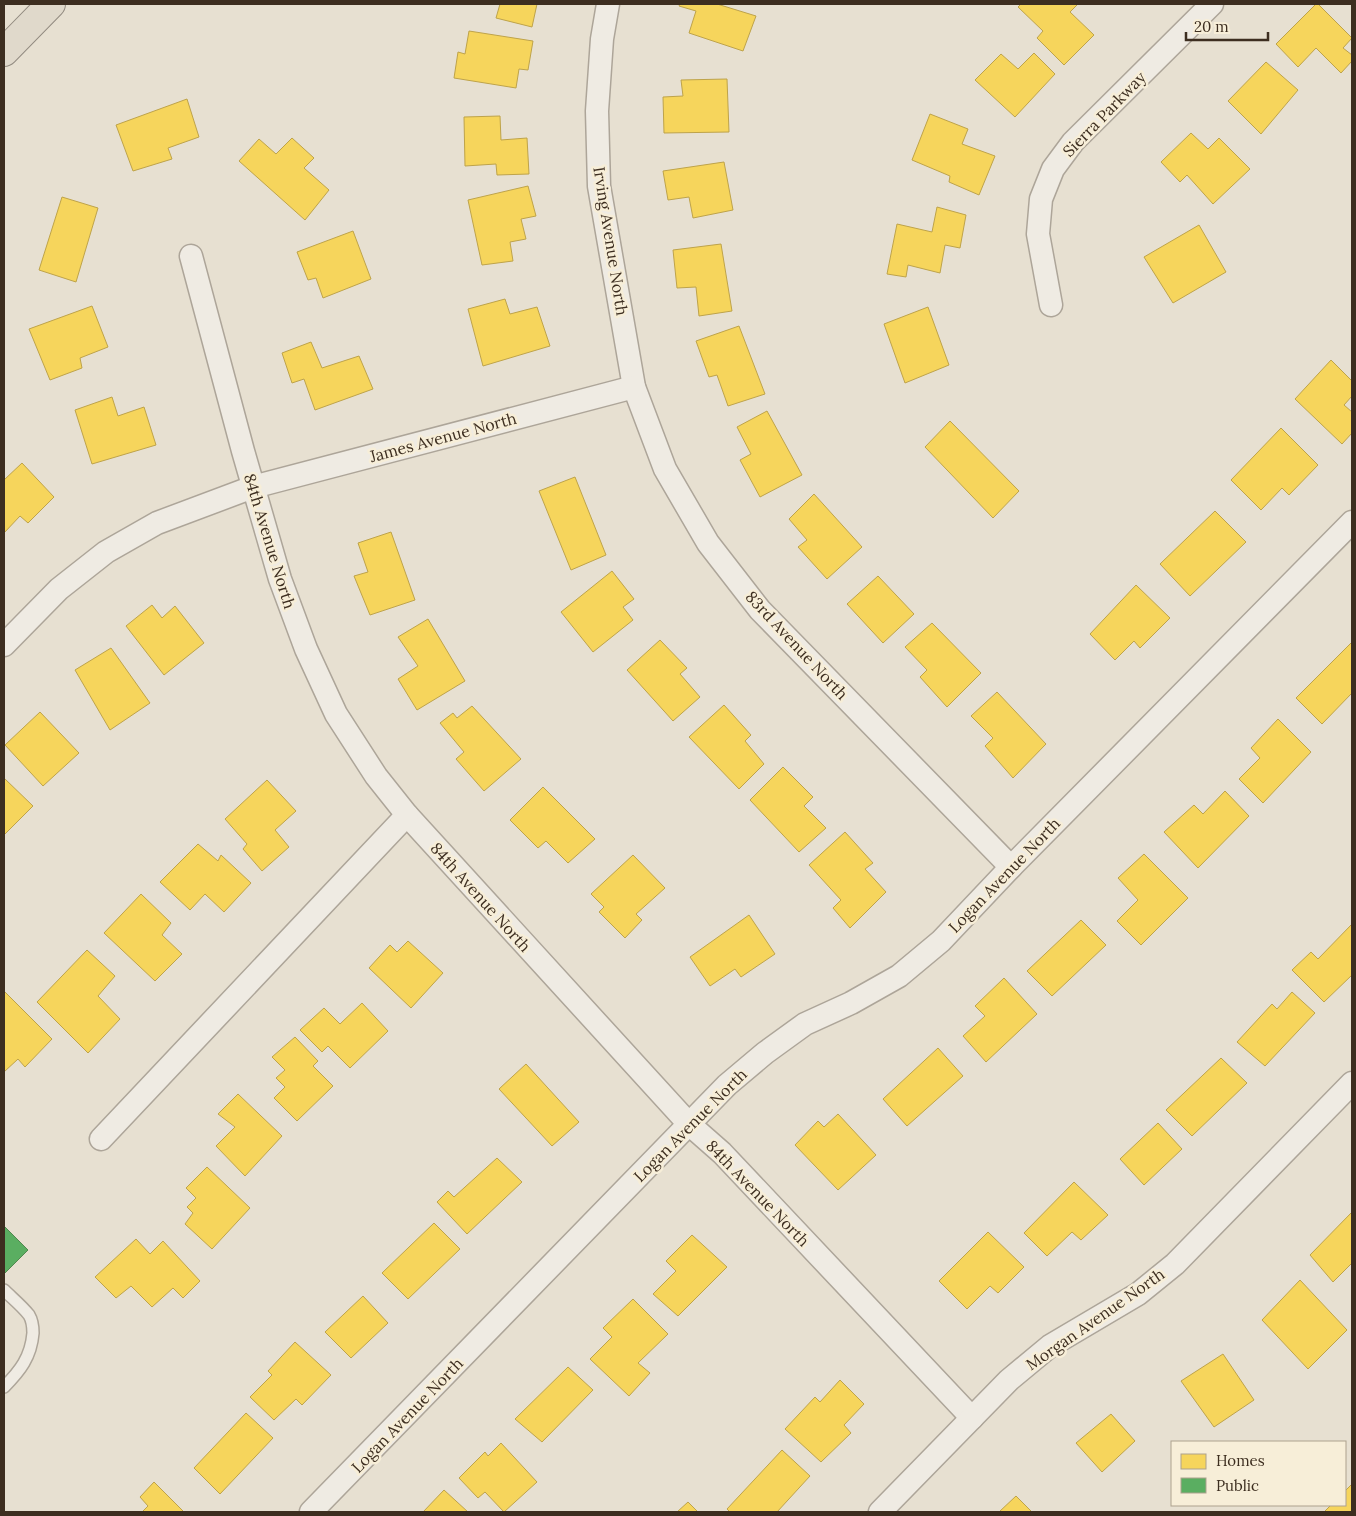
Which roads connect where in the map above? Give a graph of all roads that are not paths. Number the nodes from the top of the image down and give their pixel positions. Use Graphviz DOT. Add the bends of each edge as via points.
graph roads {
  1 [pos="52,4"];
  2 [pos="608,4"];
  3 [pos="1212,4"];
  4 [pos="4,52"];
  5 [pos="191,256"];
  6 [pos="1052,305"];
  7 [pos="634,387"];
  8 [pos="253,487"];
  9 [pos="1352,522"];
  10 [pos="4,645"];
  11 [pos="407,815"];
  12 [pos="1011,867"];
  13 [pos="1352,1083"];
  14 [pos="689,1124"];
  15 [pos="101,1139"];
  16 [pos="4,1290"];
  17 [pos="4,1387"];
  18 [pos="972,1418"];
  19 [pos="311,1512"];
  20 [pos="880,1512"];
  1 -- 4 [label="highway"];
  2 -- 7 [label="street, Irving Avenue North" via="597,111 599,186"];
  3 -- 6 [label="street, Sierra Parkway" via="1073,142 1053,170 1040,200 1038,234"];
  5 -- 8 [label="street, 84th Avenue North"];
  7 -- 8 [label="street, James Avenue North"];
  7 -- 12 [label="street, 83rd Avenue North" via="670,477 708,543 760,610"];
  8 -- 10 [label="street, James Avenue North" via="157,523 106,552 59,589"];
  8 -- 11 [label="street, 84th Avenue North" via="280,579 306,649 336,714 376,776"];
  9 -- 12 [label="street, Logan Avenue North"];
  11 -- 14 [label="street, 84th Avenue North"];
  11 -- 15 [label="street"];
  12 -- 14 [label="street, Logan Avenue North" via="941,941 899,976 805,1024 726,1084"];
  13 -- 18 [label="street, Morgan Avenue North" via="1175,1264 1138,1294 1050,1346 1009,1380"];
  14 -- 18 [label="street, 84th Avenue North" via="722,1153"];
  14 -- 19 [label="street, Logan Avenue North"];
  16 -- 17 [label="lane" via="30,1316 33,1327 32,1348 20,1370"];
  18 -- 20 [label="street, Morgan Avenue North"];
}
